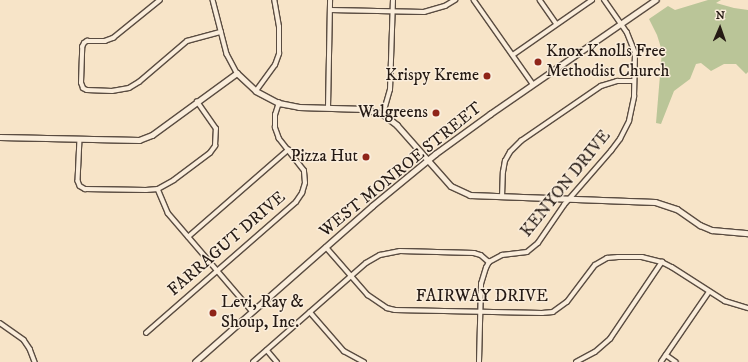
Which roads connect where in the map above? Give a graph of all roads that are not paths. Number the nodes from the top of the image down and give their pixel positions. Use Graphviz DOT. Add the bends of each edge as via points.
graph roads {
  1 [pos="160,0"];
  2 [pos="213,0"];
  3 [pos="274,0"];
  4 [pos="330,0"];
  5 [pos="393,0"];
  6 [pos="455,0"];
  7 [pos="474,0"];
  8 [pos="540,0"];
  9 [pos="592,0"];
  10 [pos="604,0"];
  11 [pos="655,0"];
  12 [pos="330,10"];
  13 [pos="393,12"];
  14 [pos="557,24"];
  15 [pos="621,24"];
  16 [pos="221,32"];
  17 [pos="513,55"];
  18 [pos="237,73"];
  19 [pos="634,81"];
  20 [pos="533,84"];
  21 [pos="256,91"];
  22 [pos="197,102"];
  23 [pos="279,103"];
  24 [pos="328,108"];
  25 [pos="382,114"];
  26 [pos="0,137"];
  27 [pos="80,139"];
  28 [pos="288,150"];
  29 [pos="428,160"];
  30 [pos="158,189"];
  31 [pos="502,197"];
  32 [pos="569,199"];
  33 [pos="748,233"];
  34 [pos="188,237"];
  35 [pos="326,247"];
  36 [pos="489,262"];
  37 [pos="662,262"];
  38 [pos="217,271"];
  39 [pos="351,276"];
  40 [pos="709,292"];
  41 [pos="748,308"];
  42 [pos="253,312"];
  43 [pos="310,312"];
  44 [pos="481,312"];
  45 [pos="0,323"];
  46 [pos="146,332"];
  47 [pos="267,350"];
  48 [pos="666,355"];
  49 [pos="35,362"];
  50 [pos="195,362"];
  51 [pos="253,362"];
  52 [pos="277,362"];
  53 [pos="364,362"];
  54 [pos="479,362"];
  55 [pos="576,362"];
  56 [pos="661,362"];
  57 [pos="676,362"];
  1 -- 16 [label="street" via="113,38 82,42 81,89 112,91 129,88 187,41"];
  2 -- 16 [label="street"];
  3 -- 21 [label="street" via="279,27 279,54 275,65"];
  4 -- 12 [label="street"];
  5 -- 13 [label="street"];
  6 -- 13 [label="street" via="424,12"];
  7 -- 17 [label="street"];
  8 -- 14 [label="street"];
  9 -- 14 [label="street"];
  10 -- 15 [label="street, KENYON DRIVE"];
  11 -- 15 [label="street, WEST MONROE STREET"];
  12 -- 13 [label="street"];
  12 -- 24 [label="street"];
  13 -- 25 [label="street" via="390,90"];
  14 -- 17 [label="street"];
  15 -- 19 [label="street, KENYON DRIVE" via="630,38 635,53"];
  15 -- 20 [label="street, WEST MONROE STREET"];
  16 -- 18 [label="street" via="230,61"];
  17 -- 20 [label="street"];
  18 -- 21 [label="street"];
  18 -- 22 [label="street"];
  19 -- 31 [label="street" via="617,81 601,86 520,141 505,161"];
  19 -- 32 [label="street, KENYON DRIVE" via="633,105 624,133"];
  20 -- 29 [label="street, WEST MONROE STREET"];
  21 -- 23 [label="street"];
  22 -- 27 [label="street" via="152,134 139,140"];
  22 -- 30 [label="street" via="216,129 215,146 206,156"];
  23 -- 24 [label="street"];
  23 -- 28 [label="street, FARRAGUT DRIVE" via="275,128 279,139"];
  24 -- 25 [label="street" via="366,109"];
  25 -- 29 [label="street" via="397,124"];
  26 -- 27 [label="street"];
  27 -- 30 [label="street" via="78,188"];
  28 -- 34 [label="street"];
  28 -- 38 [label="street, FARRAGUT DRIVE" via="304,171 304,188 300,198"];
  29 -- 31 [label="street" via="457,190 470,195"];
  29 -- 35 [label="street, WEST MONROE STREET"];
  30 -- 34 [label="street" via="168,213"];
  31 -- 32 [label="street"];
  32 -- 33 [label="street" via="655,202 677,209 712,230"];
  32 -- 36 [label="street, KENYON DRIVE" via="533,248 522,253 502,255"];
  34 -- 38 [label="street"];
  35 -- 39 [label="street, FAIRWAY DRIVE"];
  35 -- 42 [label="street, WEST MONROE STREET"];
  36 -- 39 [label="street" via="474,253 392,252 373,258"];
  36 -- 44 [label="street" via="482,279"];
  37 -- 40 [label="street, FAIRWAY DRIVE"];
  37 -- 44 [label="street, FAIRWAY DRIVE" via="633,257 612,257 601,261 591,269 567,302 553,312"];
  37 -- 55 [label="street" via="610,339 595,352"];
  38 -- 42 [label="street"];
  38 -- 46 [label="street, FARRAGUT DRIVE"];
  39 -- 43 [label="street"];
  39 -- 44 [label="street, FAIRWAY DRIVE" via="368,295 386,308"];
  40 -- 41 [label="street, FAIRWAY DRIVE" via="725,302"];
  40 -- 48 [label="street"];
  42 -- 50 [label="street, WEST MONROE STREET"];
  43 -- 47 [label="street"];
  43 -- 53 [label="street" via="344,351"];
  44 -- 54 [label="street"];
  45 -- 49 [label="street" via="24,340"];
  47 -- 51 [label="street"];
  47 -- 52 [label="street"];
  48 -- 56 [label="street"];
  48 -- 57 [label="street"];
}
